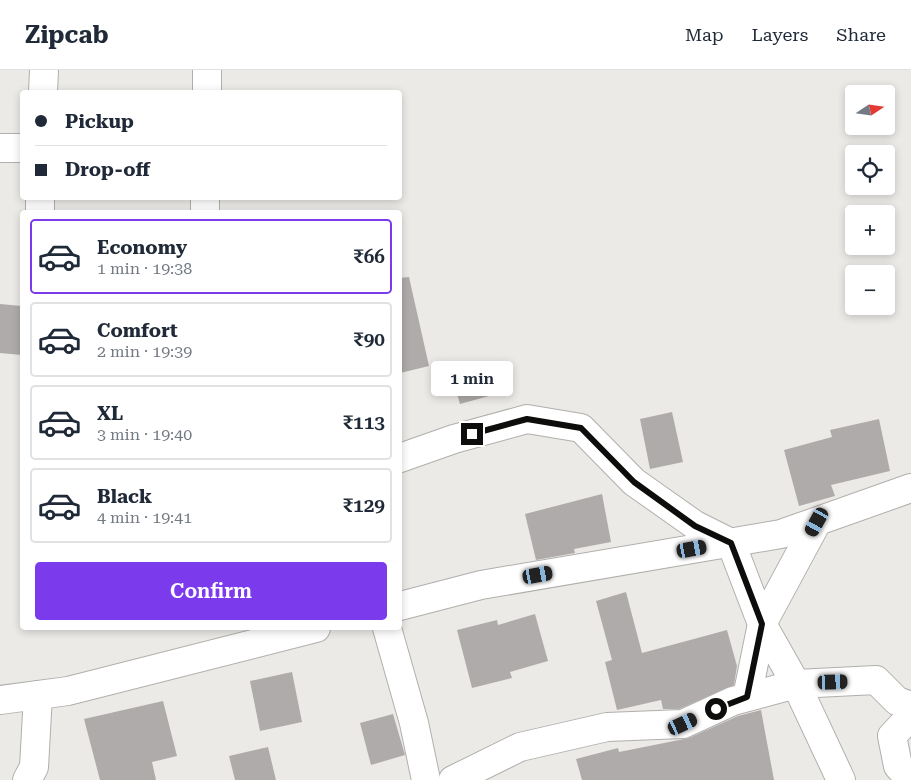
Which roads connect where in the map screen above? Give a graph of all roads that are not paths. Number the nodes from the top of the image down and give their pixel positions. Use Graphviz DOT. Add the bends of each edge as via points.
graph roads {
  1 [pos="44,70"];
  2 [pos="207,70"];
  3 [pos="43,90"];
  4 [pos="207,90"];
  5 [pos="0,148"];
  6 [pos="20,148"];
  7 [pos="402,457"];
  8 [pos="911,488"];
  9 [pos="817,522"];
  10 [pos="731,543"];
  11 [pos="402,605"];
  12 [pos="762,624"];
  13 [pos="308,630"];
  14 [pos="388,630"];
  15 [pos="796,684"];
  16 [pos="38,695"];
  17 [pos="747,697"];
  18 [pos="0,700"];
  19 [pos="911,706"];
  20 [pos="911,716"];
  21 [pos="27,780"];
  22 [pos="426,780"];
  23 [pos="453,780"];
  24 [pos="841,780"];
  25 [pos="911,780"];
  1 -- 3 [label="street"];
  2 -- 4 [label="street"];
  5 -- 6 [label="street"];
  7 -- 10 [label="street" via="527,419 581,428 634,482 695,526"];
  8 -- 9 [label="street"];
  9 -- 10 [label="street" via="781,534"];
  9 -- 12 [label="street"];
  10 -- 11 [label="street" via="481,585"];
  10 -- 12 [label="street"];
  12 -- 15 [label="street"];
  12 -- 17 [label="street"];
  13 -- 16 [label="street" via="68,691"];
  14 -- 22 [label="street" via="414,723"];
  15 -- 17 [label="street"];
  15 -- 19 [label="street" via="876,680 897,701"];
  15 -- 24 [label="street"];
  16 -- 18 [label="street"];
  16 -- 21 [label="street" via="34,767"];
  17 -- 23 [label="street" via="683,724 607,726 520,747"];
  20 -- 25 [label="street" via="892,736 898,766"];
}
